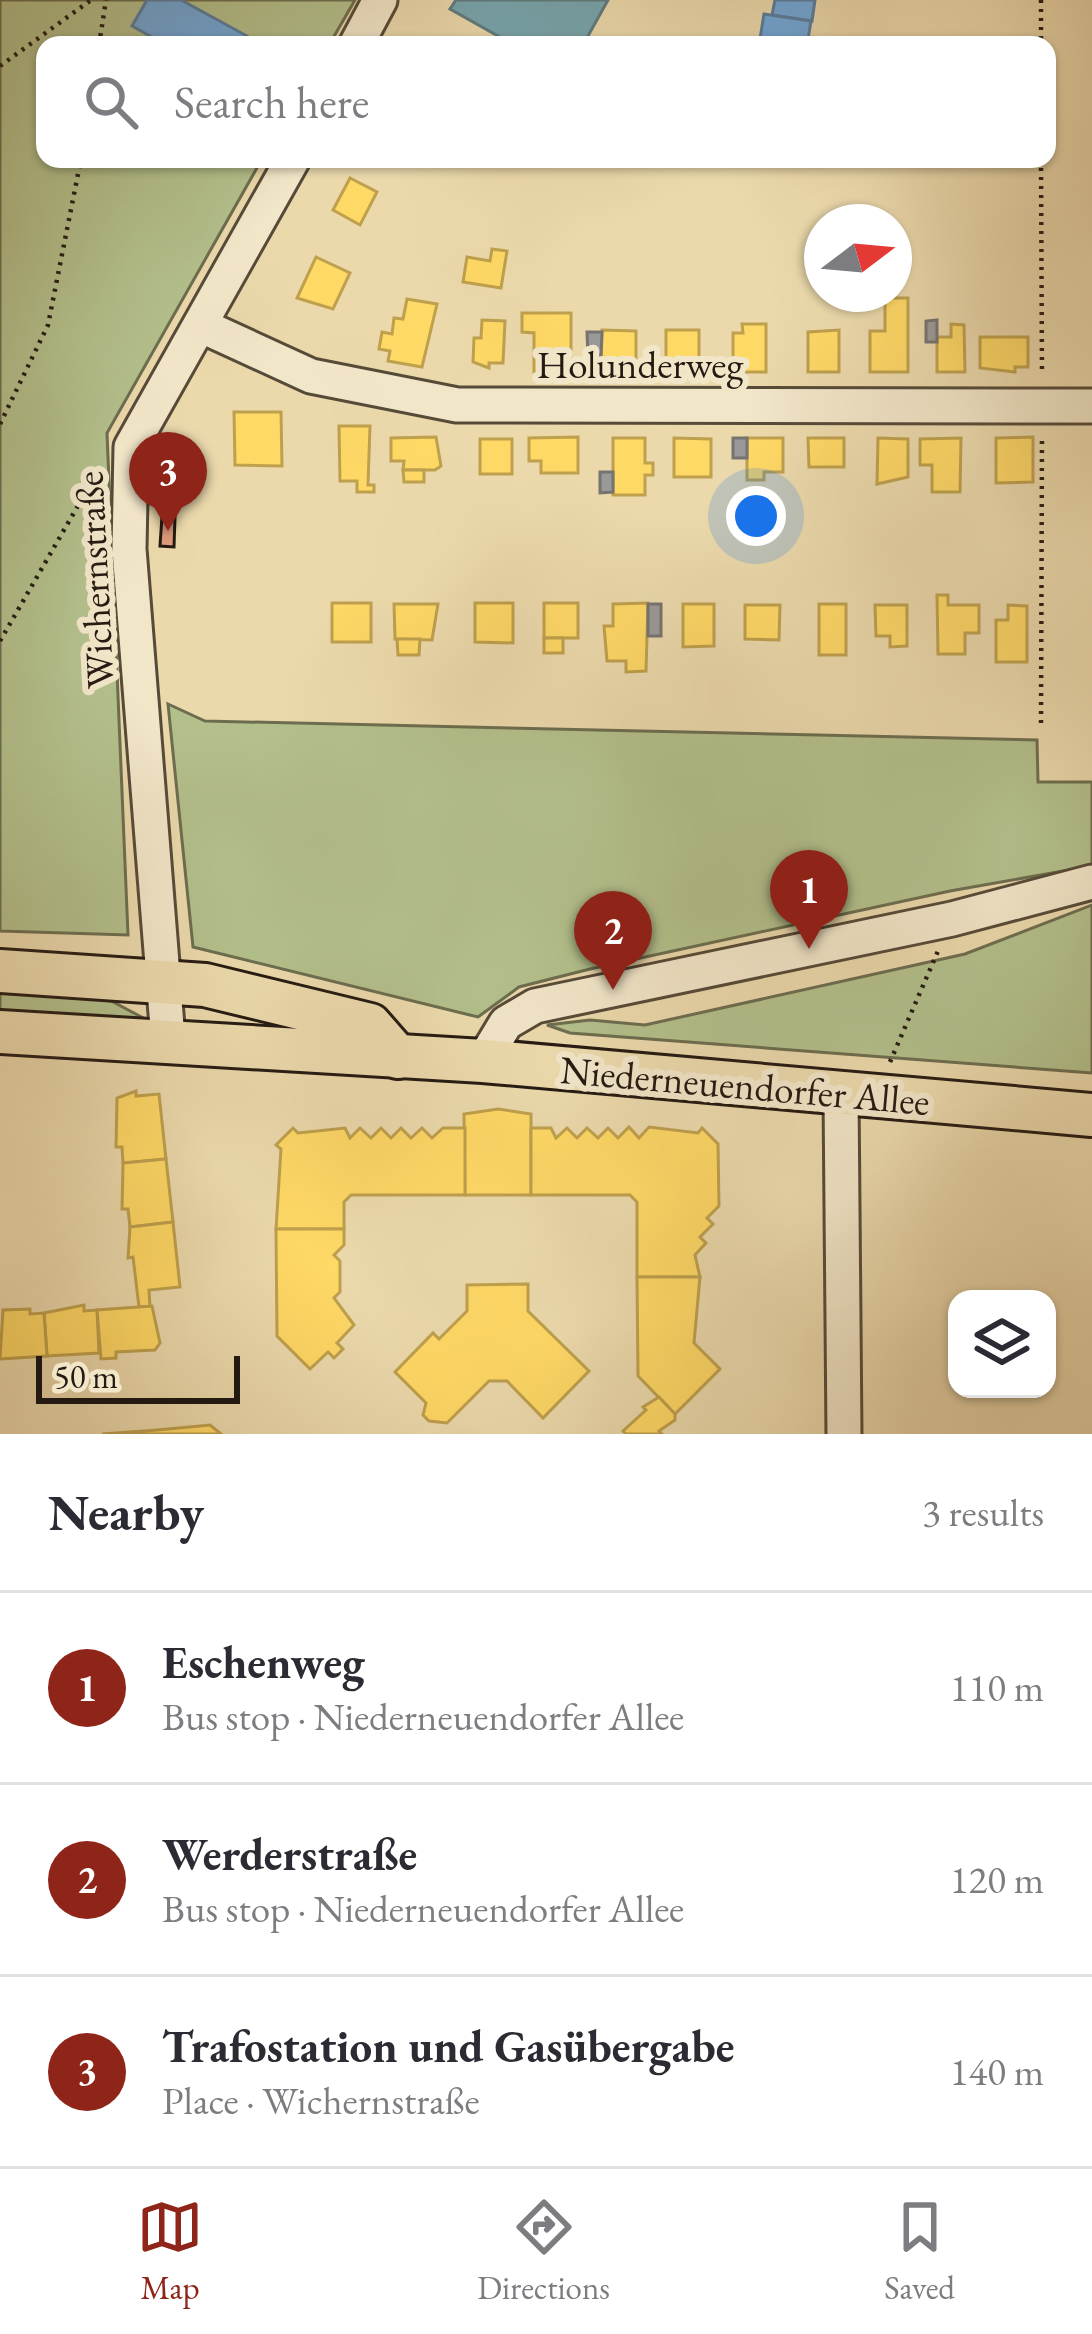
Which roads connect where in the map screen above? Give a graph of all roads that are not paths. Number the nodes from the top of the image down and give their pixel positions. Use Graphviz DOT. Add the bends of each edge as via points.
graph roads {
  1 [pos="380,0"];
  2 [pos="361,36"];
  3 [pos="288,168"];
  4 [pos="202,326"];
  5 [pos="1092,406"];
  6 [pos="1092,882"];
  7 [pos="0,971"];
  8 [pos="166,980"];
  9 [pos="0,1032"];
  10 [pos="169,1040"];
  11 [pos="398,1057"];
  12 [pos="483,1061"];
  13 [pos="841,1095"];
  14 [pos="1092,1114"];
  15 [pos="844,1434"];
  1 -- 2 [label="street"];
  3 -- 4 [label="street, Wichernstraße"];
  4 -- 5 [label="street, Holunderweg" via="311,376 457,405"];
  4 -- 8 [label="street, Wichernstraße" via="130,447 128,549"];
  6 -- 12 [label="street" via="535,1006 506,1023"];
  7 -- 8 [label="main road"];
  8 -- 10 [label="street, Wichernstraße"];
  8 -- 11 [label="main road" via="370,1025"];
  9 -- 10 [label="main road, Niederneuendorfer Allee"];
  10 -- 11 [label="main road, Niederneuendorfer Allee"];
  11 -- 12 [label="main road, Niederneuendorfer Allee"];
  12 -- 13 [label="main road, Niederneuendorfer Allee"];
  13 -- 14 [label="main road, Niederneuendorfer Allee"];
  13 -- 15 [label="street"];
}
